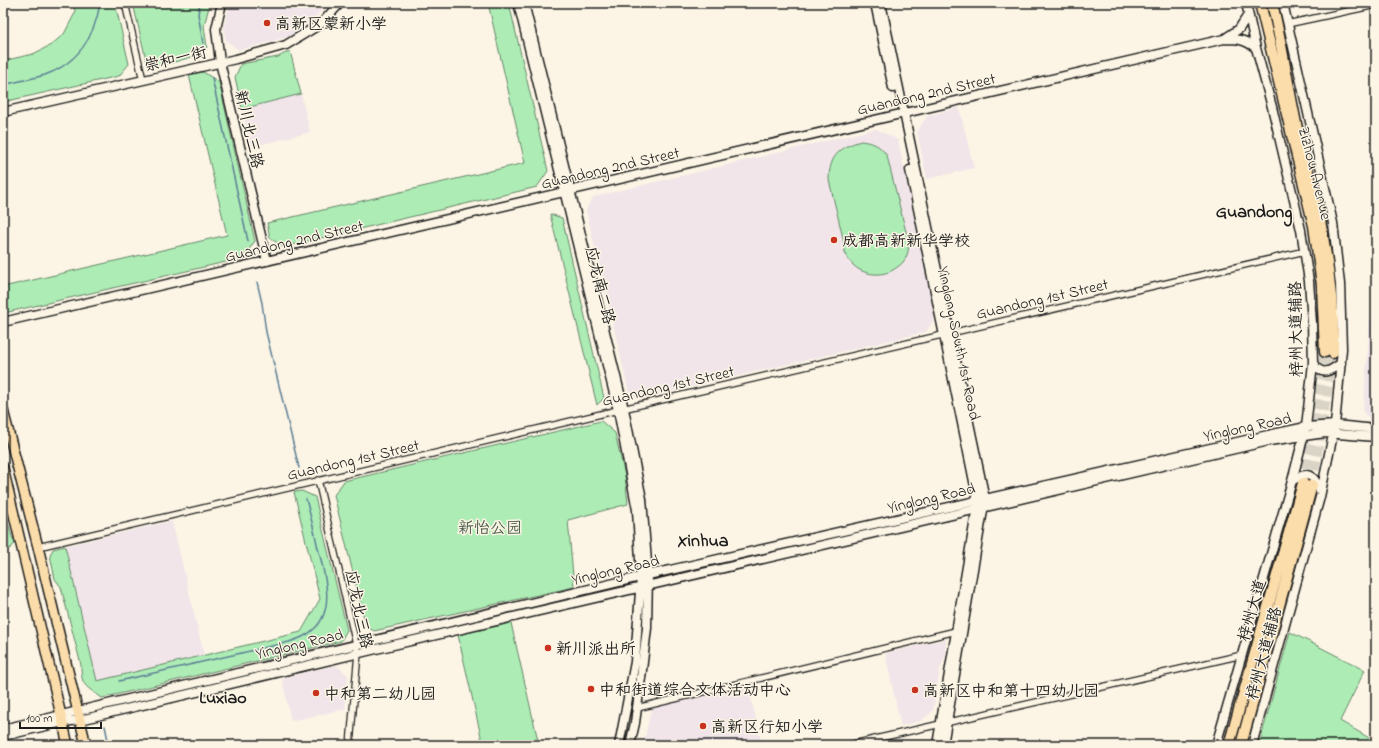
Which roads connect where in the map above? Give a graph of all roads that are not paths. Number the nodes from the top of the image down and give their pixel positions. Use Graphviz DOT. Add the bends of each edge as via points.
graph roads {
  1 [pos="125,3"];
  2 [pos="222,3"];
  3 [pos="340,3"];
  4 [pos="518,3"];
  5 [pos="524,3"];
  6 [pos="875,3"];
  7 [pos="881,3"];
  8 [pos="1246,3"];
  9 [pos="1260,3"];
  10 [pos="1273,3"];
  11 [pos="1282,3"];
  12 [pos="1376,5"];
  13 [pos="1248,15"];
  14 [pos="1282,23"];
  15 [pos="1224,38"];
  16 [pos="1256,48"];
  17 [pos="220,62"];
  18 [pos="143,80"];
  19 [pos="3,112"];
  20 [pos="902,113"];
  21 [pos="567,191"];
  22 [pos="1304,251"];
  23 [pos="267,261"];
  24 [pos="3,322"];
  25 [pos="947,334"];
  26 [pos="1313,363"];
  27 [pos="1341,363"];
  28 [pos="3,410"];
  29 [pos="621,410"];
  30 [pos="1334,429"];
  31 [pos="1376,429"];
  32 [pos="1304,431"];
  33 [pos="1376,437"];
  34 [pos="3,468"];
  35 [pos="318,480"];
  36 [pos="1292,481"];
  37 [pos="1320,492"];
  38 [pos="981,504"];
  39 [pos="38,547"];
  40 [pos="644,576"];
  41 [pos="644,586"];
  42 [pos="956,631"];
  43 [pos="356,644"];
  44 [pos="358,653"];
  45 [pos="1242,654"];
  46 [pos="1261,672"];
  47 [pos="637,708"];
  48 [pos="78,710"];
  49 [pos="62,719"];
  50 [pos="80,720"];
  51 [pos="944,723"];
  52 [pos="3,729"];
  53 [pos="3,736"];
  54 [pos="68,745"];
  55 [pos="86,745"];
  56 [pos="350,745"];
  57 [pos="619,745"];
  58 [pos="630,745"];
  59 [pos="849,745"];
  60 [pos="936,745"];
  61 [pos="943,745"];
  62 [pos="1216,745"];
  63 [pos="1229,745"];
  64 [pos="1241,745"];
  65 [pos="1247,745"];
  66 [pos="1252,745"];
  1 -- 18 [label="street"];
  2 -- 17 [label="street, 新川北三路" via="216,29"];
  3 -- 17 [label="street, 崇和一街" via="322,23 286,45"];
  4 -- 21 [label="street, 应龙南二路"];
  5 -- 21 [label="street, 应龙南二路"];
  6 -- 20 [label="street, Yinglong South 1st Road"];
  7 -- 20 [label="street, Yinglong South 1st Road"];
  8 -- 13 [label="street, 梓州大道辅路"];
  9 -- 14 [label="highway, Zizhou Avenue" via="1314,226 1329,352 1334,322 1332,301 1321,226 1297,129"];
  10 -- 14 [label="highway, Zizhou Avenue"];
  11 -- 14 [label="street, 梓州大道辅路"];
  12 -- 14 [label="street"];
  13 -- 15 [label="street, Guandong 2nd Street" via="1239,29"];
  13 -- 16 [label="street, 梓州大道辅路"];
  14 -- 27 [label="street, 梓州大道辅路" via="1332,223 1342,313"];
  15 -- 16 [label="street, Guandong 2nd Street" via="1242,39"];
  15 -- 20 [label="street, Guandong 2nd Street"];
  16 -- 22 [label="street, 梓州大道辅路"];
  17 -- 18 [label="street, 崇和一街"];
  17 -- 23 [label="street, 新川北三路"];
  18 -- 19 [label="street, 崇和一街"];
  20 -- 21 [label="street, Guandong 2nd Street"];
  20 -- 25 [label="street, Yinglong South 1st Road"];
  21 -- 23 [label="street, Guandong 2nd Street"];
  21 -- 29 [label="street, 应龙南二路"];
  22 -- 25 [label="street, Guandong 1st Street"];
  22 -- 26 [label="street, 梓州大道辅路" via="1311,309"];
  23 -- 24 [label="street, Guandong 2nd Street"];
  25 -- 29 [label="street, Guandong 1st Street"];
  25 -- 38 [label="street, Yinglong South 1st Road"];
  26 -- 27 [label="street" via="1318,370 1325,372"];
  26 -- 32 [label="street, 梓州大道辅路"];
  27 -- 30 [label="street, 梓州大道辅路"];
  28 -- 39 [label="main road"];
  29 -- 35 [label="street, Guandong 1st Street"];
  29 -- 40 [label="street, 应龙南二路" via="642,499"];
  30 -- 31 [label="street, Yinglong Road"];
  30 -- 32 [label="street, Yinglong Road"];
  30 -- 33 [label="street, Yinglong Road"];
  30 -- 37 [label="street, 梓州大道辅路"];
  32 -- 36 [label="street, 梓州大道辅路"];
  32 -- 38 [label="street, Yinglong Road" via="1269,441"];
  34 -- 49 [label="main road"];
  35 -- 39 [label="street, Guandong 1st Street"];
  35 -- 43 [label="street, 应龙北三路"];
  36 -- 37 [label="street" via="1302,476 1311,476 1316,480"];
  36 -- 45 [label="street, 梓州大道辅路"];
  37 -- 66 [label="street, 梓州大道辅路"];
  38 -- 40 [label="street, Yinglong Road"];
  38 -- 41 [label="street, Yinglong Road"];
  38 -- 42 [label="street"];
  38 -- 51 [label="street"];
  39 -- 48 [label="main road"];
  40 -- 41 [label="street, 应龙南二路"];
  40 -- 43 [label="street, Yinglong Road"];
  41 -- 44 [label="street, Yinglong Road"];
  41 -- 47 [label="street" via="647,628"];
  41 -- 57 [label="street" via="635,662"];
  42 -- 47 [label="street"];
  42 -- 51 [label="street"];
  43 -- 44 [label="street, 应龙北三路"];
  43 -- 48 [label="street, Yinglong Road"];
  44 -- 50 [label="street, Yinglong Road"];
  44 -- 56 [label="street, 应龙北三路"];
  45 -- 51 [label="street"];
  45 -- 62 [label="street, 梓州大道辅路"];
  46 -- 63 [label="highway, 梓州大道" via="1307,484"];
  46 -- 64 [label="highway, 梓州大道"];
  46 -- 65 [label="street"];
  47 -- 58 [label="street"];
  48 -- 49 [label="street, Yinglong Road"];
  48 -- 50 [label="main road"];
  49 -- 50 [label="street, Yinglong Road"];
  49 -- 52 [label="street, Yinglong Road"];
  49 -- 53 [label="street, Yinglong Road"];
  49 -- 54 [label="main road"];
  50 -- 55 [label="main road"];
  51 -- 59 [label="street"];
  51 -- 60 [label="street"];
  51 -- 61 [label="street"];
}
